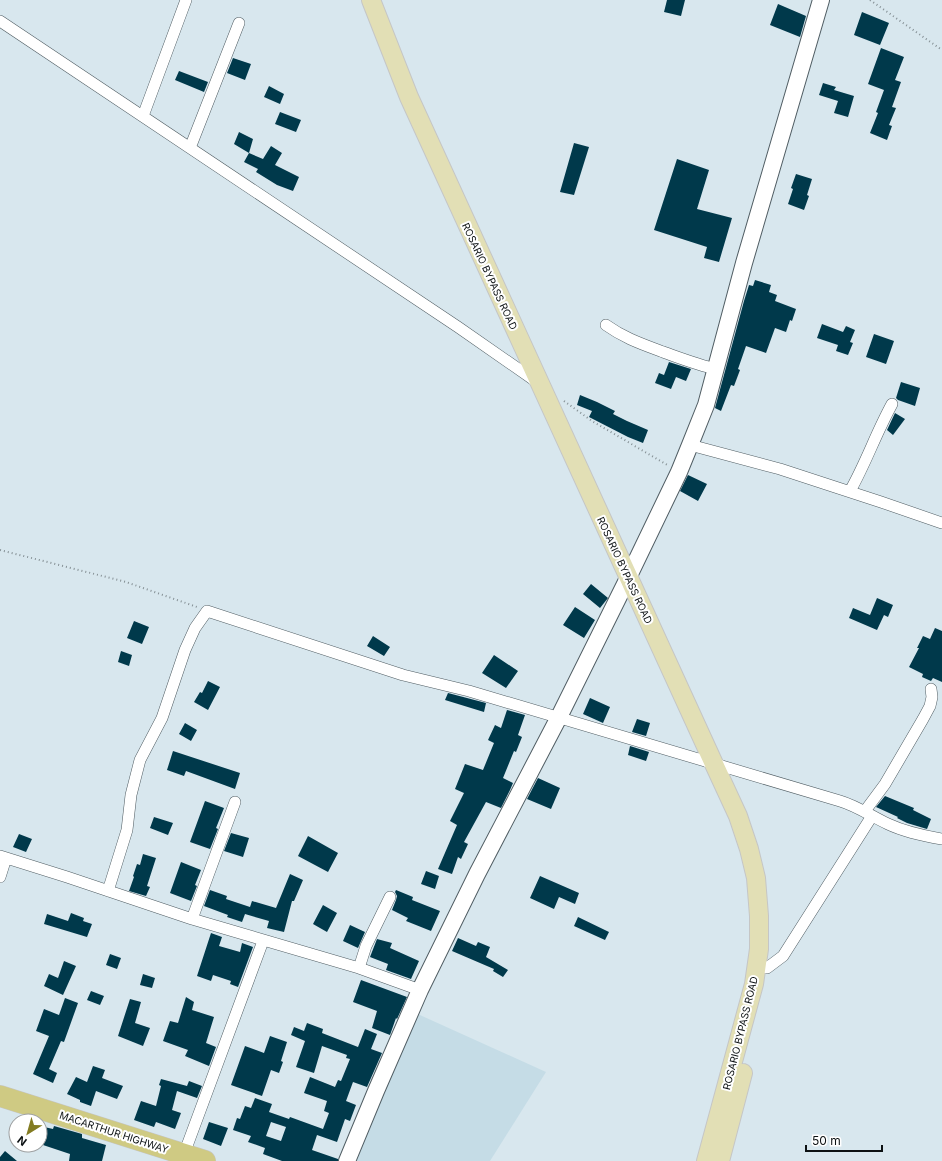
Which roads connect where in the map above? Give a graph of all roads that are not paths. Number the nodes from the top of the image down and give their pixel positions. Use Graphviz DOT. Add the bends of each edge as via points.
graph roads {
  1 [pos="186,0"];
  2 [pos="371,0"];
  3 [pos="382,0"];
  4 [pos="822,0"];
  5 [pos="0,21"];
  6 [pos="239,23"];
  7 [pos="143,116"];
  8 [pos="190,148"];
  9 [pos="606,325"];
  10 [pos="716,369"];
  11 [pos="539,384"];
  12 [pos="892,404"];
  13 [pos="690,445"];
  14 [pos="850,491"];
  15 [pos="942,523"];
  16 [pos="631,572"];
  17 [pos="931,689"];
  18 [pos="559,717"];
  19 [pos="721,766"];
  20 [pos="235,802"];
  21 [pos="869,813"];
  22 [pos="942,839"];
  23 [pos="3,857"];
  24 [pos="0,877"];
  25 [pos="108,891"];
  26 [pos="390,897"];
  27 [pos="192,919"];
  28 [pos="263,940"];
  29 [pos="359,968"];
  30 [pos="767,968"];
  31 [pos="420,990"];
  32 [pos="0,1096"];
  33 [pos="184,1154"];
  34 [pos="205,1161"];
  35 [pos="347,1161"];
  36 [pos="706,1161"];
  37 [pos="720,1161"];
  1 -- 7 [label="street"];
  2 -- 11 [label="main road, ROSARIO BYPASS ROAD" via="409,97"];
  3 -- 16 [label="main road, ROSARIO BYPASS ROAD" via="422,98 556,396"];
  4 -- 10 [label="street" via="744,263"];
  5 -- 7 [label="street"];
  6 -- 8 [label="street"];
  7 -- 8 [label="street"];
  8 -- 11 [label="street"];
  9 -- 10 [label="street" via="637,342"];
  10 -- 13 [label="street" via="706,405"];
  11 -- 16 [label="main road, ROSARIO BYPASS ROAD"];
  12 -- 14 [label="street"];
  13 -- 14 [label="street"];
  13 -- 16 [label="street"];
  14 -- 15 [label="street"];
  16 -- 18 [label="street"];
  16 -- 19 [label="main road, ROSARIO BYPASS ROAD"];
  17 -- 21 [label="street" via="932,697 927,712"];
  18 -- 19 [label="street"];
  18 -- 25 [label="street" via="377,667 207,611 190,639 162,718 140,760 131,795 127,830"];
  18 -- 31 [label="street"];
  19 -- 21 [label="street" via="853,805"];
  19 -- 30 [label="main road, ROSARIO BYPASS ROAD" via="757,841 769,911"];
  19 -- 36 [label="main road, ROSARIO BYPASS ROAD" via="756,878 759,949 754,984"];
  20 -- 27 [label="street"];
  21 -- 22 [label="street" via="907,831"];
  21 -- 30 [label="street" via="783,956"];
  23 -- 24 [label="street"];
  23 -- 25 [label="street"];
  25 -- 27 [label="street"];
  26 -- 29 [label="street" via="366,946"];
  27 -- 28 [label="street"];
  28 -- 29 [label="street"];
  28 -- 33 [label="street"];
  29 -- 31 [label="street"];
  30 -- 37 [label="main road, ROSARIO BYPASS ROAD"];
  31 -- 35 [label="street"];
  32 -- 33 [label="highway, MACARTHUR HIGHWAY"];
  33 -- 34 [label="highway, MACARTHUR HIGHWAY"];
}
